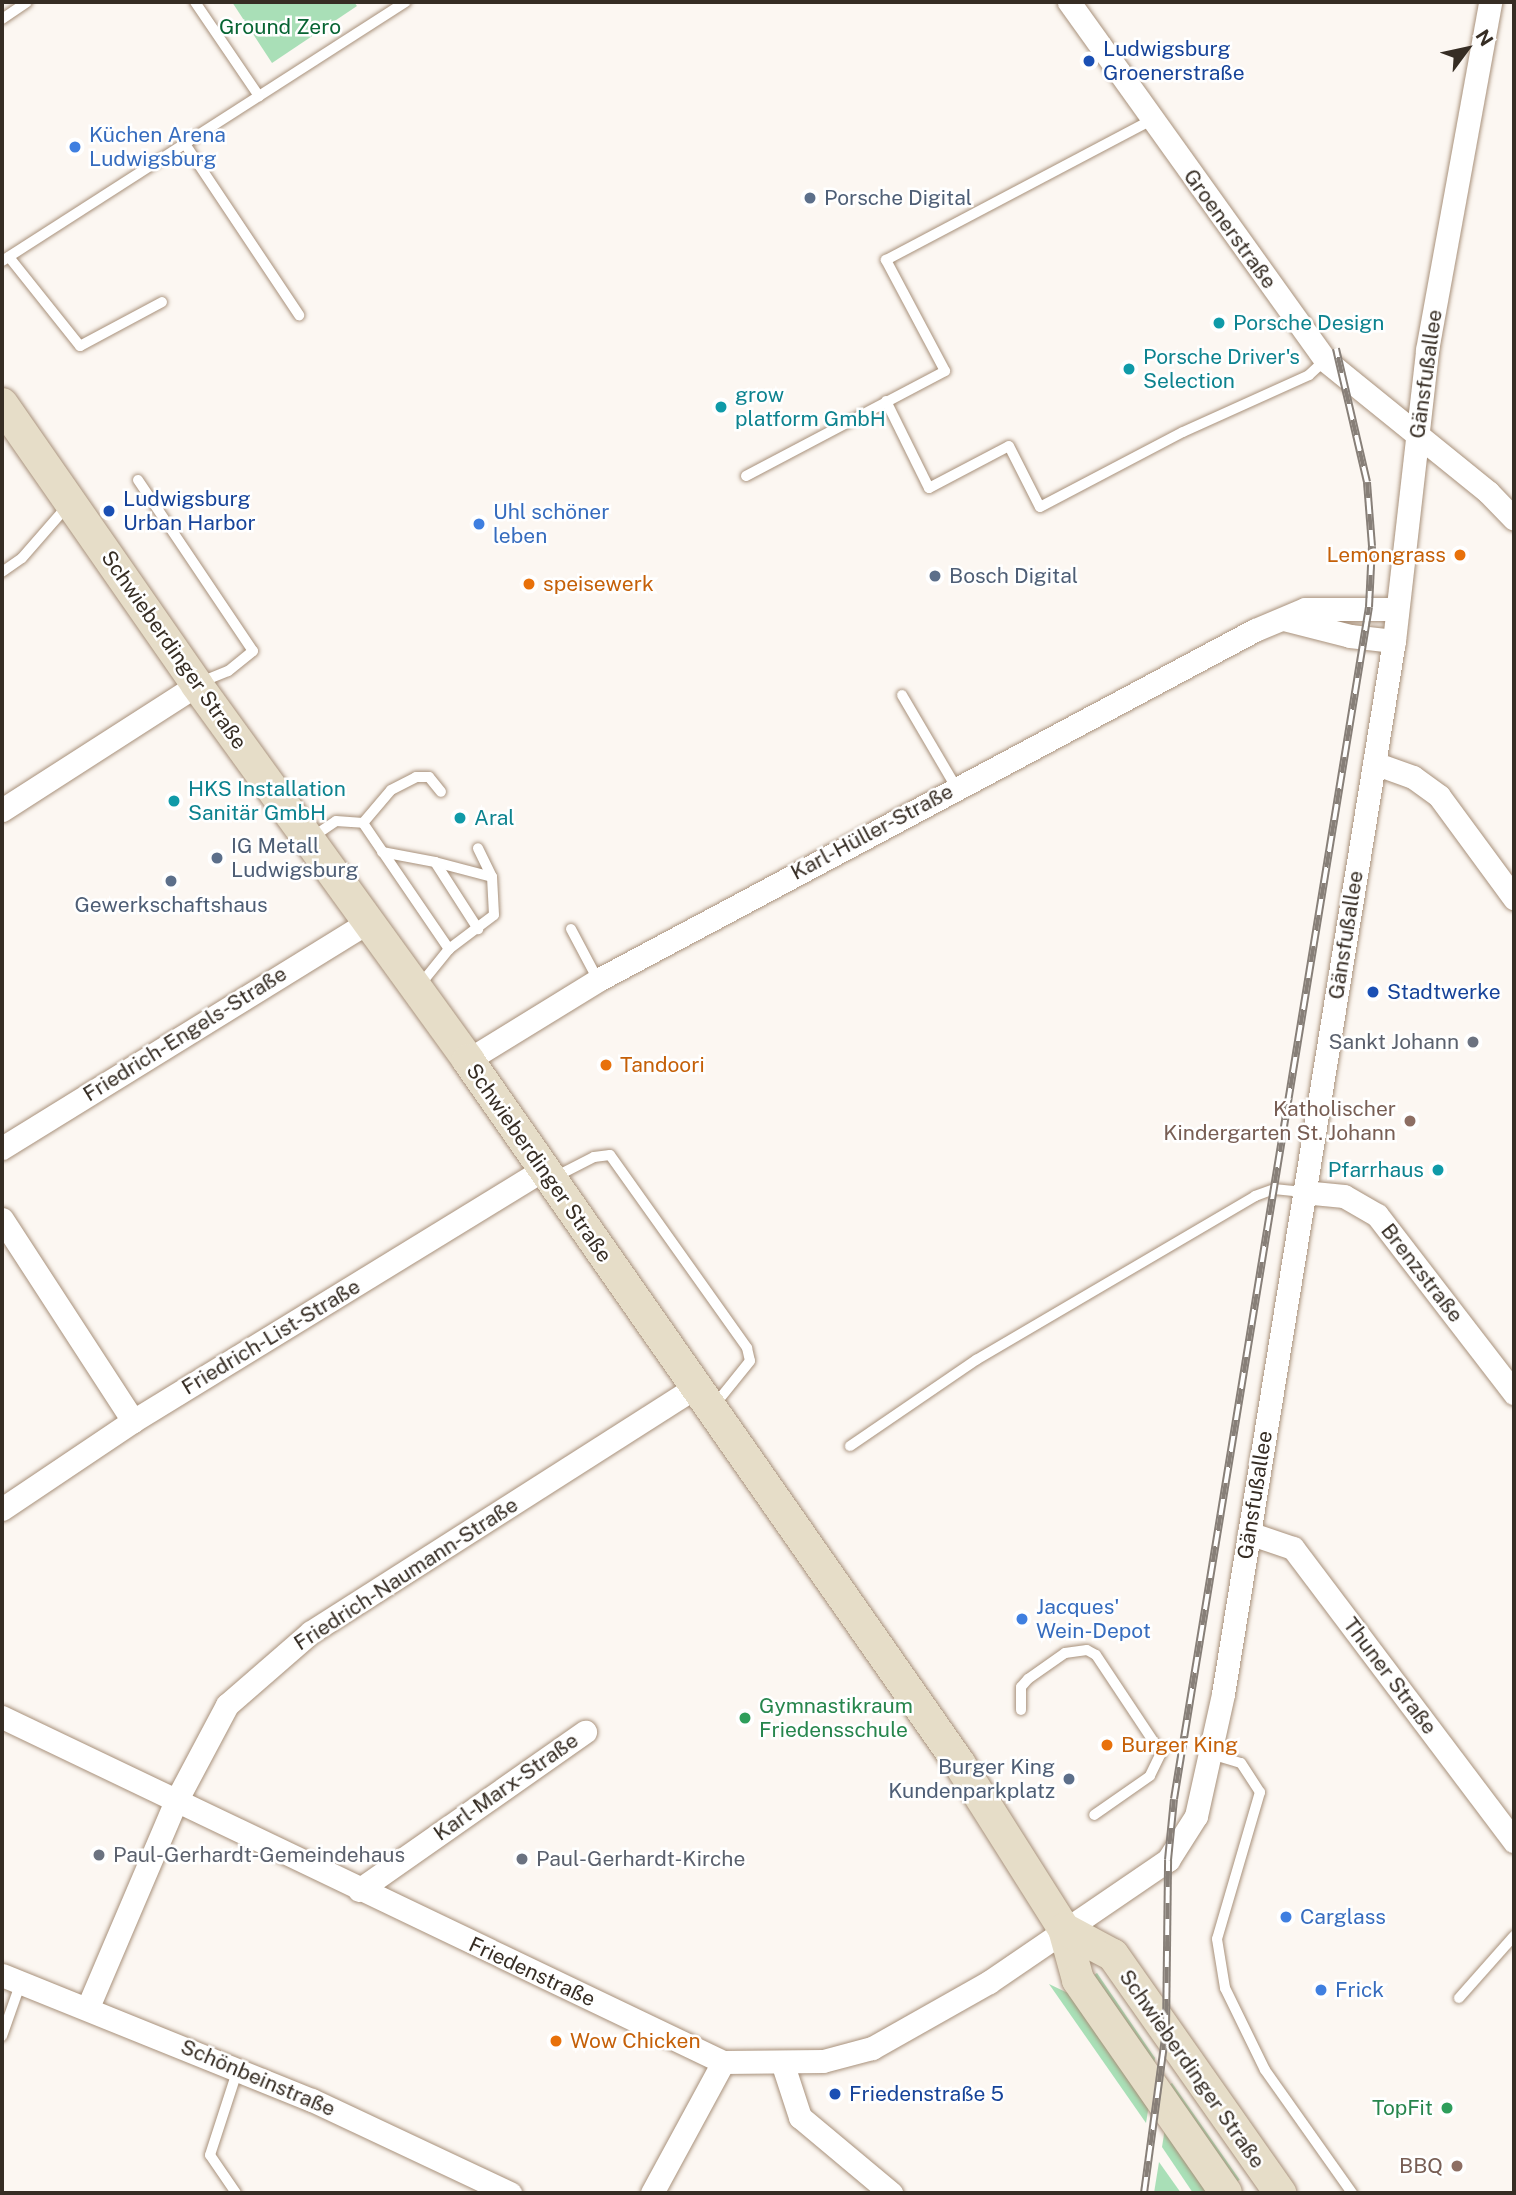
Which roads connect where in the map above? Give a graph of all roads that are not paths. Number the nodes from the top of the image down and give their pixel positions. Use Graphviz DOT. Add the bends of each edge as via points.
graph roads {
  1 [pos="27,2"];
  2 [pos="195,2"];
  3 [pos="407,2"];
  4 [pos="1069,2"];
  5 [pos="1490,2"];
  6 [pos="2,19"];
  7 [pos="259,96"];
  8 [pos="1152,120"];
  9 [pos="185,144"];
  10 [pos="5,259"];
  11 [pos="162,303"];
  12 [pos="299,315"];
  13 [pos="1325,360"];
  14 [pos="886,401"];
  15 [pos="2,404"];
  16 [pos="1417,433"];
  17 [pos="746,476"];
  18 [pos="138,480"];
  19 [pos="70,503"];
  20 [pos="1514,519"];
  21 [pos="2,572"];
  22 [pos="1397,609"];
  23 [pos="1284,619"];
  24 [pos="1394,641"];
  25 [pos="197,685"];
  26 [pos="902,695"];
  27 [pos="1374,763"];
  28 [pos="956,787"];
  29 [pos="441,792"];
  30 [pos="2,810"];
  31 [pos="363,823"];
  32 [pos="309,839"];
  33 [pos="478,848"];
  34 [pos="382,852"];
  35 [pos="435,862"];
  36 [pos="492,877"];
  37 [pos="1514,898"];
  38 [pos="369,921"];
  39 [pos="478,929"];
  40 [pos="571,929"];
  41 [pos="449,949"];
  42 [pos="598,980"];
  43 [pos="417,988"];
  44 [pos="468,1060"];
  45 [pos="2,1148"];
  46 [pos="547,1175"];
  47 [pos="1304,1192"];
  48 [pos="2,1219"];
  49 [pos="1514,1394"];
  50 [pos="704,1398"];
  51 [pos="133,1421"];
  52 [pos="850,1446"];
  53 [pos="2,1509"];
  54 [pos="1249,1533"];
  55 [pos="1021,1710"];
  56 [pos="2,1717"];
  57 [pos="585,1732"];
  58 [pos="1211,1754"];
  59 [pos="176,1801"];
  60 [pos="1094,1815"];
  61 [pos="1514,1841"];
  62 [pos="359,1890"];
  63 [pos="1064,1929"];
  64 [pos="1514,1936"];
  65 [pos="11,1978"];
  66 [pos="1459,1998"];
  67 [pos="88,2007"];
  68 [pos="2,2036"];
  69 [pos="723,2062"];
  70 [pos="783,2065"];
  71 [pos="238,2069"];
  72 [pos="236,2193"];
  73 [pos="510,2193"];
  74 [pos="652,2193"];
  75 [pos="891,2193"];
  76 [pos="1226,2193"];
  77 [pos="1280,2193"];
  78 [pos="1352,2193"];
  1 -- 6 [label="lane"];
  2 -- 7 [label="lane"];
  3 -- 7 [label="lane"];
  4 -- 8 [label="street, Groenerstraße"];
  5 -- 16 [label="street, Gänsfußallee" via="1427,350"];
  7 -- 9 [label="lane"];
  8 -- 13 [label="street, Groenerstraße"];
  8 -- 14 [label="lane" via="886,260 945,371"];
  9 -- 10 [label="lane"];
  9 -- 12 [label="lane"];
  10 -- 11 [label="lane" via="80,346"];
  13 -- 14 [label="lane" via="1309,375 1183,432 1040,507 1009,446 929,488"];
  13 -- 16 [label="street, Groenerstraße"];
  14 -- 17 [label="lane"];
  15 -- 19 [label="main road, Schwieberdinger Straße"];
  16 -- 20 [label="street, Groenerstraße"];
  16 -- 22 [label="street, Gänsfußallee"];
  18 -- 25 [label="lane" via="253,651 228,671"];
  19 -- 21 [label="lane" via="22,558"];
  19 -- 25 [label="main road, Schwieberdinger Straße"];
  22 -- 23 [label="street, Karl-Hüller-Straße" via="1306,609"];
  22 -- 24 [label="street, Gänsfußallee"];
  23 -- 24 [label="street" via="1350,636"];
  23 -- 28 [label="street, Karl-Hüller-Straße"];
  24 -- 27 [label="street, Gänsfußallee"];
  25 -- 30 [label="street"];
  25 -- 32 [label="main road, Schwieberdinger Straße"];
  26 -- 28 [label="lane"];
  27 -- 37 [label="street" via="1413,777 1439,796"];
  27 -- 47 [label="street, Gänsfußallee"];
  28 -- 42 [label="street, Karl-Hüller-Straße"];
  29 -- 31 [label="lane" via="429,777 416,778 391,790"];
  31 -- 32 [label="lane" via="336,821"];
  31 -- 34 [label="lane"];
  32 -- 38 [label="main road, Schwieberdinger Straße"];
  33 -- 36 [label="lane"];
  34 -- 35 [label="lane"];
  34 -- 41 [label="lane"];
  35 -- 36 [label="lane"];
  35 -- 39 [label="lane"];
  36 -- 39 [label="lane" via="494,915"];
  38 -- 43 [label="main road, Schwieberdinger Straße"];
  38 -- 45 [label="street, Friedrich-Engels-Straße"];
  39 -- 41 [label="lane"];
  40 -- 42 [label="lane"];
  41 -- 43 [label="lane"];
  42 -- 44 [label="street, Karl-Hüller-Straße"];
  43 -- 44 [label="main road, Schwieberdinger Straße"];
  44 -- 46 [label="main road, Schwieberdinger Straße"];
  46 -- 50 [label="main road, Schwieberdinger Straße"];
  46 -- 50 [label="lane" via="610,1155 747,1348 750,1362"];
  46 -- 51 [label="street, Friedrich-List-Straße"];
  47 -- 49 [label="street, Brenzstraße" via="1344,1196 1377,1215"];
  47 -- 52 [label="lane" via="1274,1189 1255,1196 976,1360"];
  47 -- 54 [label="street, Gänsfußallee"];
  48 -- 51 [label="street"];
  50 -- 59 [label="street, Friedrich-Naumann-Straße" via="311,1632 227,1705"];
  50 -- 63 [label="main road, Schwieberdinger Straße" via="960,1763"];
  51 -- 53 [label="street, Friedrich-List-Straße"];
  54 -- 58 [label="street, Gänsfußallee"];
  54 -- 61 [label="street, Thuner Straße" via="1293,1548"];
  55 -- 60 [label="lane" via="1021,1687 1028,1679 1065,1653 1087,1650 1096,1655 1161,1753 1150,1776"];
  56 -- 59 [label="street, Friedenstraße"];
  57 -- 62 [label="street, Karl-Marx-Straße"];
  58 -- 63 [label="street, Gänsfußallee" via="1196,1816 1168,1860"];
  58 -- 78 [label="lane" via="1241,1763 1259,1792 1217,1939 1225,1988 1265,2070"];
  59 -- 62 [label="street, Friedenstraße"];
  59 -- 67 [label="street, Friedrich-Naumann-Straße"];
  62 -- 69 [label="street, Friedenstraße"];
  63 -- 70 [label="street, Friedenstraße" via="989,1982 872,2048 823,2061"];
  63 -- 76 [label="main road, Schwieberdinger Straße" via="1078,1980"];
  63 -- 77 [label="main road, Schwieberdinger Straße" via="1113,1955"];
  64 -- 66 [label="lane"];
  65 -- 67 [label="street, Schönbeinstraße"];
  65 -- 68 [label="lane"];
  67 -- 71 [label="street, Schönbeinstraße"];
  69 -- 70 [label="street, Friedenstraße"];
  69 -- 74 [label="street"];
  70 -- 75 [label="street" via="800,2118"];
  71 -- 72 [label="lane" via="210,2155"];
  71 -- 73 [label="street, Schönbeinstraße"];
}
